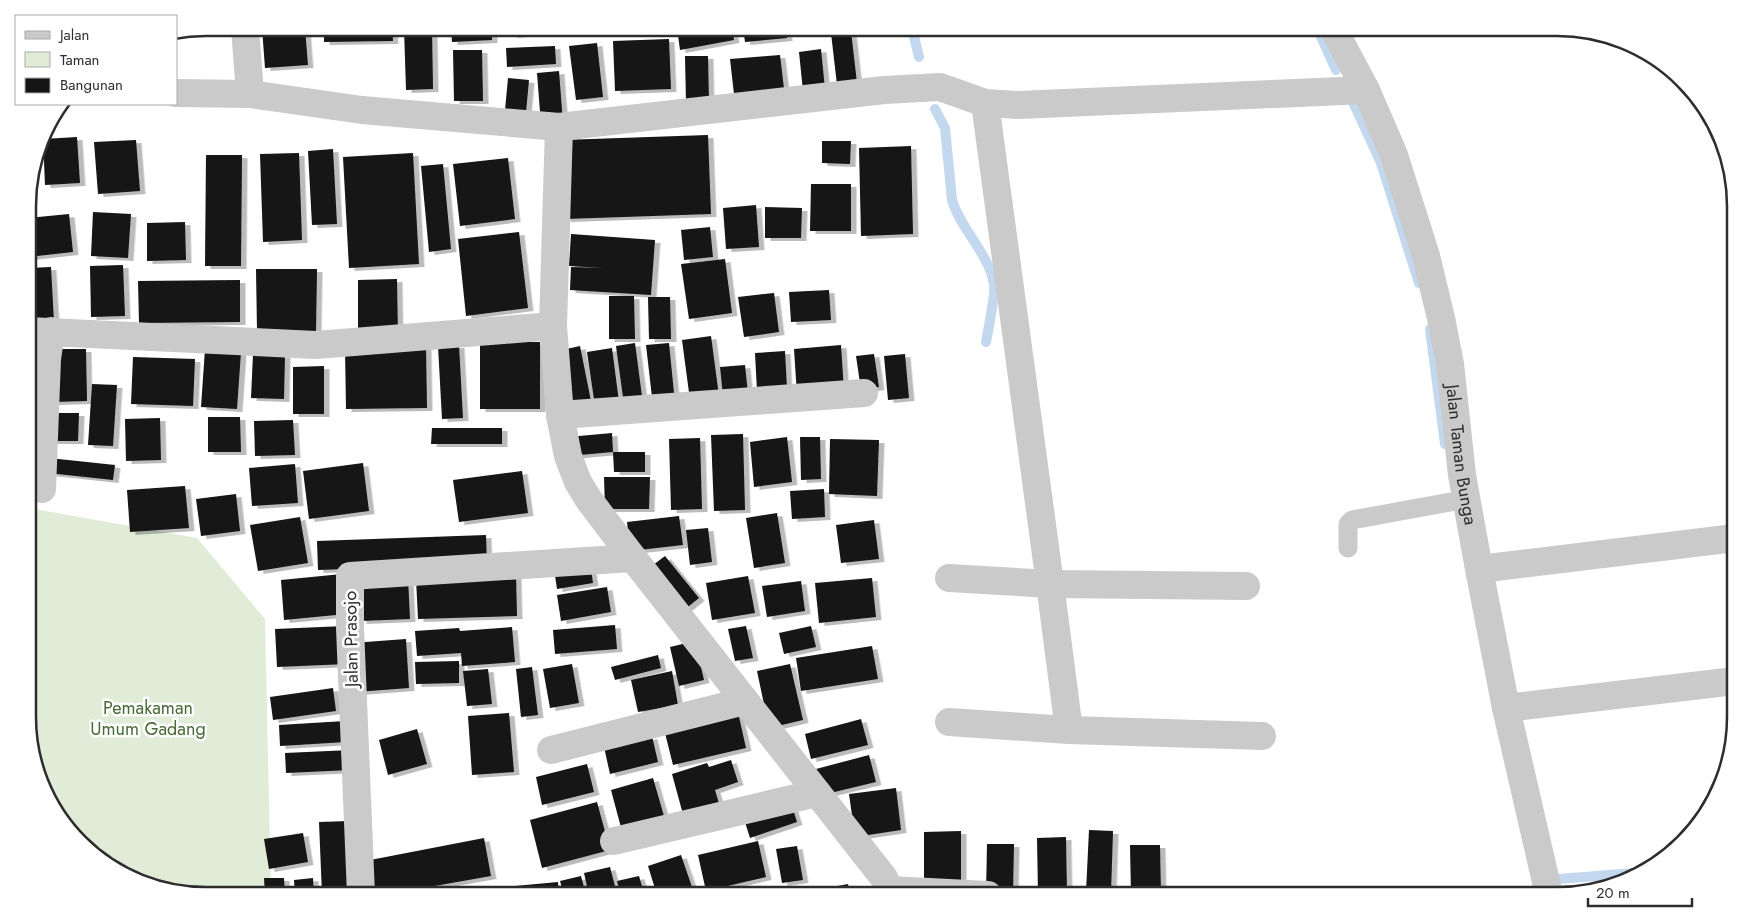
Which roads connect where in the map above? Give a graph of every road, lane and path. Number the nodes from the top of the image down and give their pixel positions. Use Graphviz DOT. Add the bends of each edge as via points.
graph roads {
  1 [pos="246,36"];
  2 [pos="1337,36"];
  3 [pos="1366,90"];
  4 [pos="178,93"];
  5 [pos="250,94"];
  6 [pos="985,103"];
  7 [pos="559,127"];
  8 [pos="553,326"];
  9 [pos="39,331"];
  10 [pos="864,393"];
  11 [pos="560,415"];
  12 [pos="42,489"];
  13 [pos="1463,500"];
  14 [pos="1727,539"];
  15 [pos="1348,548"];
  16 [pos="633,558"];
  17 [pos="1479,570"];
  18 [pos="949,578"];
  19 [pos="1050,584"];
  20 [pos="1246,586"];
  21 [pos="1727,682"];
  22 [pos="745,701"];
  23 [pos="1506,708"];
  24 [pos="949,722"];
  25 [pos="1069,730"];
  26 [pos="1262,736"];
  27 [pos="550,750"];
  28 [pos="817,793"];
  29 [pos="614,841"];
  30 [pos="888,886"];
  31 [pos="1547,886"];
  32 [pos="361,887"];
  1 -- 5 [label="street"];
  2 -- 3 [label="street, Jalan Taman Bunga"];
  3 -- 6 [label="street" via="1028,105"];
  3 -- 13 [label="street, Jalan Taman Bunga" via="1397,163 1439,310 1450,364"];
  4 -- 5 [label="street"];
  5 -- 7 [label="street" via="362,110"];
  6 -- 7 [label="street" via="940,86"];
  6 -- 19 [label="street"];
  7 -- 8 [label="street"];
  8 -- 9 [label="street" via="316,345"];
  8 -- 11 [label="street"];
  9 -- 12 [label="street" via="47,358"];
  10 -- 11 [label="street"];
  11 -- 16 [label="street" via="568,456 578,482"];
  13 -- 15 [label="lane" via="1352,520 1348,524"];
  13 -- 17 [label="street, Jalan Taman Bunga"];
  14 -- 17 [label="street"];
  16 -- 22 [label="street"];
  16 -- 32 [label="street, Jalan Prasojo" via="350,576"];
  17 -- 23 [label="street, Jalan Taman Bunga"];
  18 -- 19 [label="street"];
  19 -- 20 [label="street"];
  19 -- 25 [label="street"];
  21 -- 23 [label="street"];
  22 -- 27 [label="street"];
  22 -- 28 [label="street"];
  23 -- 31 [label="street, Jalan Taman Bunga"];
  24 -- 25 [label="street"];
  25 -- 26 [label="street"];
  28 -- 29 [label="street"];
  28 -- 30 [label="street"];
}
